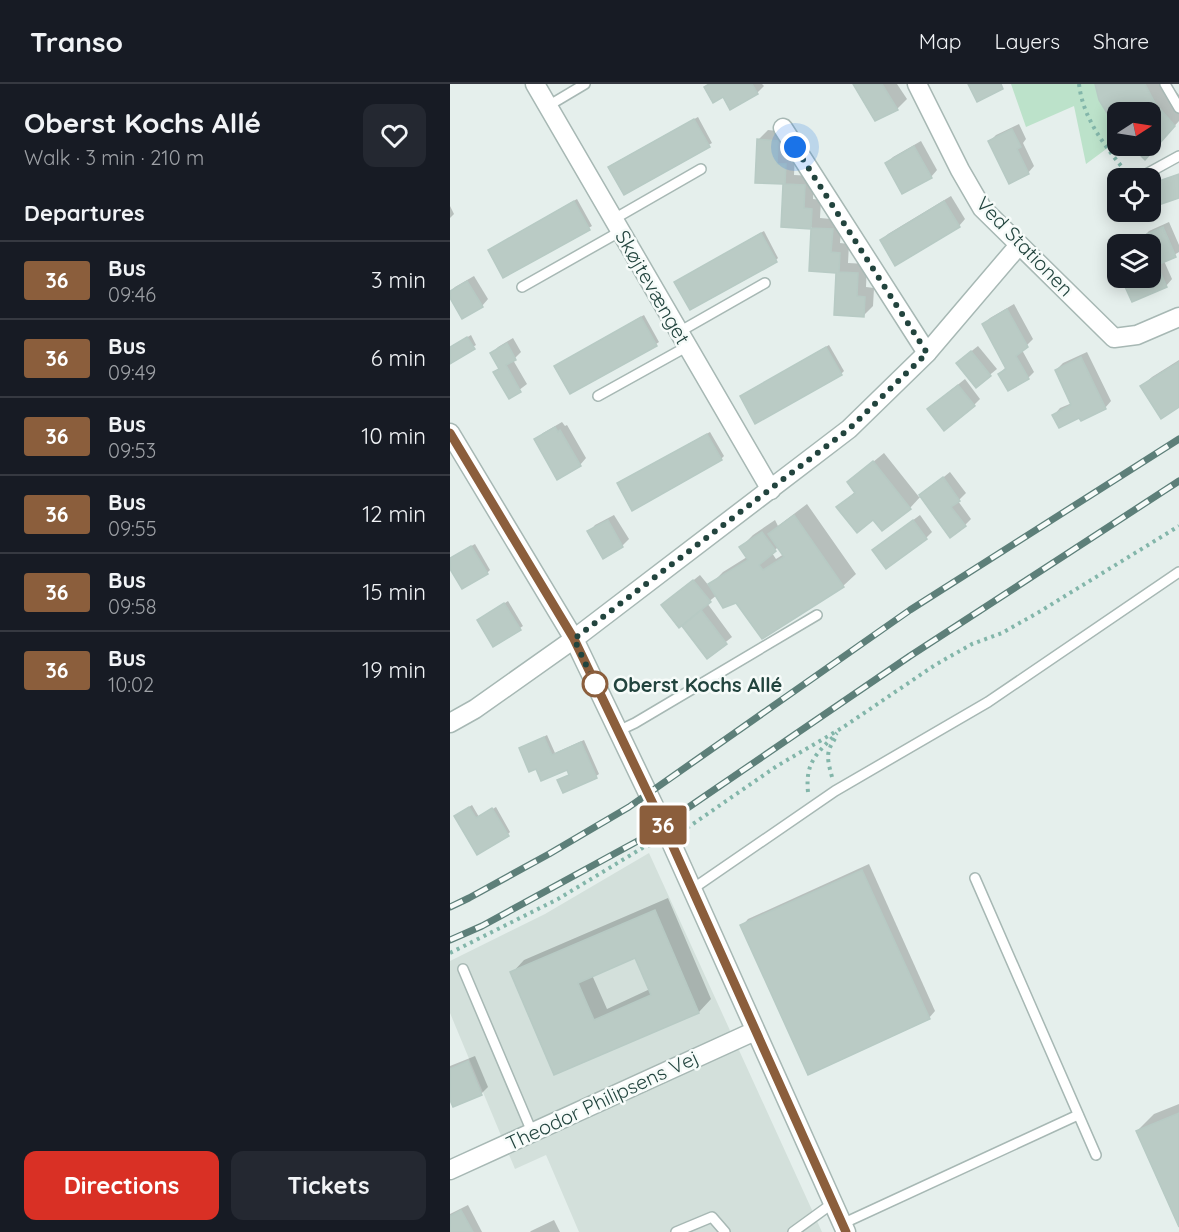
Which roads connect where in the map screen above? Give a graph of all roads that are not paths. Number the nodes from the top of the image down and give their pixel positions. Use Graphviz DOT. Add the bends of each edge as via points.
graph roads {
  1 [pos="535,84"];
  2 [pos="585,84"];
  3 [pos="917,84"];
  4 [pos="1165,84"];
  5 [pos="548,106"];
  6 [pos="1179,108"];
  7 [pos="783,128"];
  8 [pos="1179,156"];
  9 [pos="1157,168"];
  10 [pos="701,169"];
  11 [pos="617,225"];
  12 [pos="1019,245"];
  13 [pos="765,283"];
  14 [pos="522,287"];
  15 [pos="1179,317"];
  16 [pos="683,339"];
  17 [pos="927,353"];
  18 [pos="598,396"];
  19 [pos="450,433"];
  20 [pos="771,490"];
  21 [pos="1179,572"];
  22 [pos="817,615"];
  23 [pos="574,639"];
  24 [pos="450,723"];
  25 [pos="618,731"];
  26 [pos="975,878"];
  27 [pos="691,890"];
  28 [pos="463,969"];
  29 [pos="755,1031"];
  30 [pos="1078,1115"];
  31 [pos="532,1132"];
  32 [pos="1096,1155"];
  33 [pos="450,1170"];
  34 [pos="833,1203"];
  35 [pos="844,1228"];
  36 [pos="676,1232"];
  37 [pos="725,1232"];
  38 [pos="793,1232"];
  1 -- 5 [label="street, Skøjtevænget"];
  2 -- 5 [label="lane"];
  3 -- 12 [label="street, Ved Stationen" via="982,208"];
  4 -- 6 [label="lane"];
  5 -- 11 [label="street, Skøjtevænget"];
  7 -- 17 [label="street"];
  8 -- 9 [label="lane"];
  10 -- 11 [label="lane"];
  11 -- 14 [label="lane"];
  11 -- 16 [label="street, Skøjtevænget"];
  12 -- 15 [label="street, Ved Stationen" via="1114,338 1137,335"];
  12 -- 17 [label="street"];
  13 -- 16 [label="lane"];
  16 -- 18 [label="lane"];
  16 -- 20 [label="street, Skøjtevænget"];
  17 -- 20 [label="street" via="849,429"];
  19 -- 23 [label="street"];
  20 -- 23 [label="street"];
  21 -- 27 [label="lane" via="988,702 835,791"];
  22 -- 25 [label="lane"];
  23 -- 24 [label="street"];
  23 -- 25 [label="street"];
  25 -- 27 [label="street"];
  26 -- 30 [label="lane"];
  27 -- 29 [label="street"];
  28 -- 31 [label="lane"];
  29 -- 31 [label="street, Theodor Philipsens Vej"];
  29 -- 34 [label="street"];
  30 -- 32 [label="lane"];
  30 -- 35 [label="lane"];
  31 -- 33 [label="street, Theodor Philipsens Vej"];
  34 -- 35 [label="street"];
  34 -- 38 [label="lane"];
  36 -- 37 [label="lane" via="712,1217"];
}
